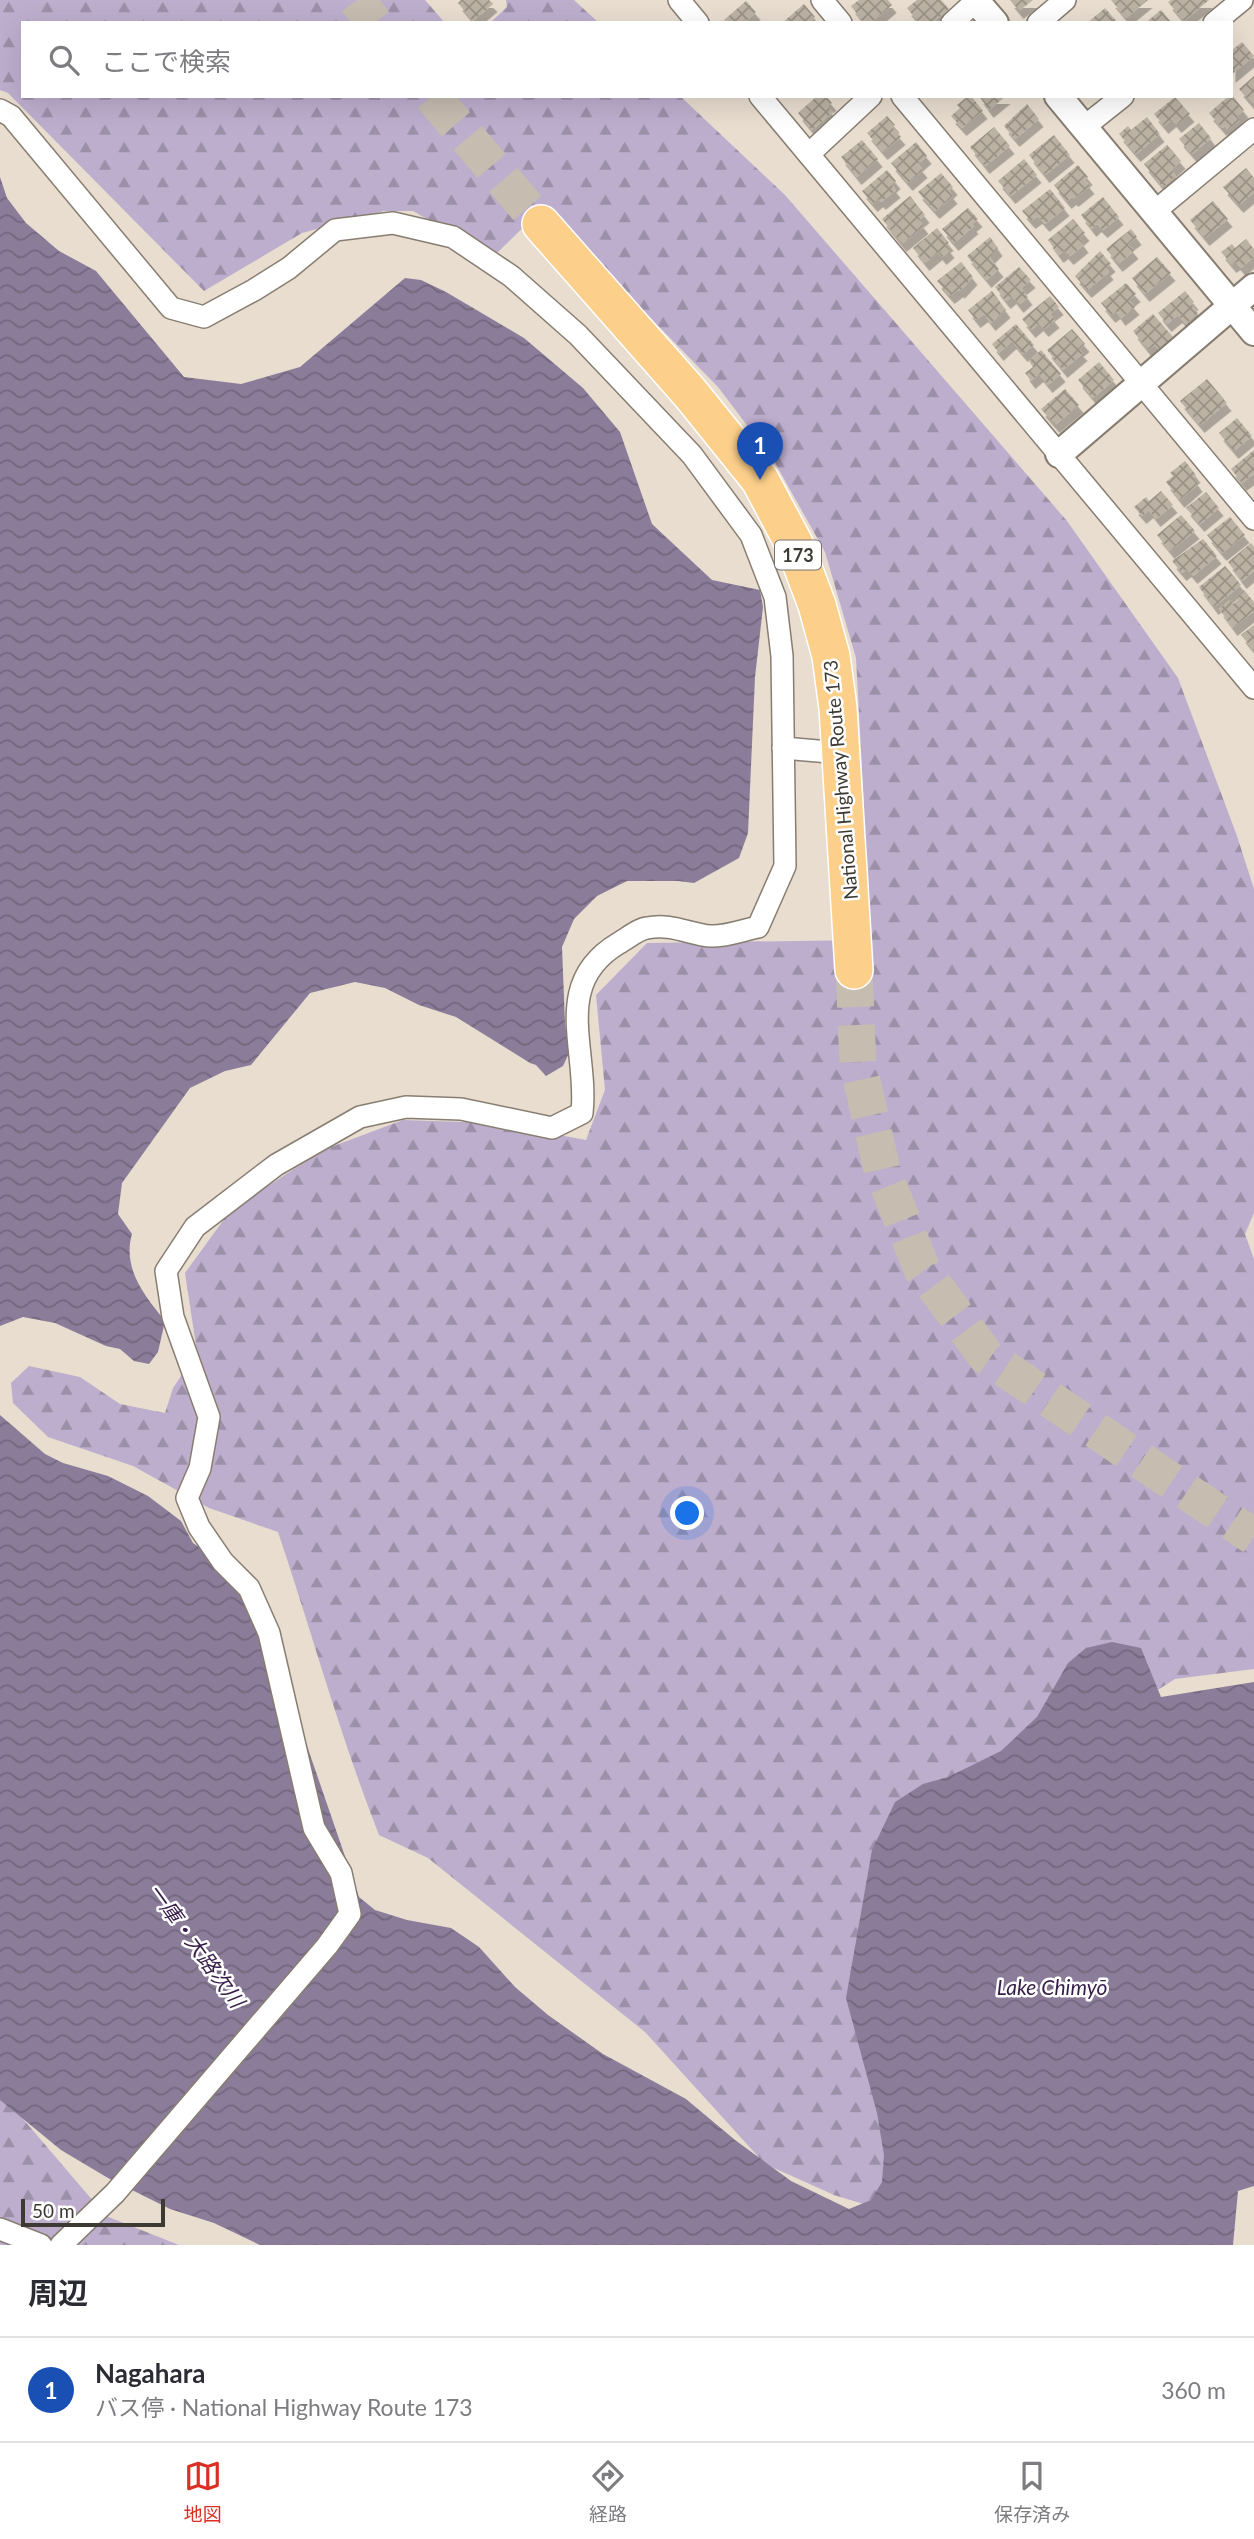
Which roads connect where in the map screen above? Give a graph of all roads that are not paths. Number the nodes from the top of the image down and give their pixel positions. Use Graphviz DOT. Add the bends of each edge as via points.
graph roads {
  1 [pos="679,0"];
  2 [pos="822,0"];
  3 [pos="975,0"];
  4 [pos="1065,0"];
  5 [pos="1242,0"];
  6 [pos="696,21"];
  7 [pos="839,21"];
  8 [pos="954,21"];
  9 [pos="993,21"];
  10 [pos="1040,21"];
  11 [pos="1216,21"];
  12 [pos="762,98"];
  13 [pos="869,98"];
  14 [pos="904,98"];
  15 [pos="1060,98"];
  16 [pos="1120,98"];
  17 [pos="0,110"];
  18 [pos="1084,127"];
  19 [pos="1254,129"];
  20 [pos="809,154"];
  21 [pos="1154,212"];
  22 [pos="541,224"];
  23 [pos="1254,287"];
  24 [pos="1232,306"];
  25 [pos="1254,332"];
  26 [pos="1142,384"];
  27 [pos="1059,454"];
  28 [pos="1254,519"];
  29 [pos="1254,688"];
  30 [pos="783,748"];
  31 [pos="841,753"];
  32 [pos="854,970"];
  33 [pos="0,2229"];
  34 [pos="41,2245"];
  35 [pos="61,2245"];
  1 -- 6 [label="street"];
  2 -- 7 [label="street"];
  3 -- 8 [label="street"];
  3 -- 9 [label="street"];
  4 -- 10 [label="street"];
  5 -- 11 [label="street"];
  12 -- 20 [label="street"];
  13 -- 20 [label="street"];
  14 -- 26 [label="street"];
  15 -- 18 [label="street"];
  16 -- 18 [label="street"];
  17 -- 30 [label="street" via="11,116 171,308 204,317 289,268 334,230 393,223 453,237 511,276 578,335 692,455 751,535 775,597 782,656"];
  18 -- 21 [label="street"];
  19 -- 21 [label="street"];
  20 -- 27 [label="street"];
  21 -- 24 [label="street"];
  22 -- 31 [label="highway, National Highway Route 173 / 173" via="760,480 794,544 817,605 831,656"];
  23 -- 24 [label="street"];
  24 -- 25 [label="street"];
  24 -- 26 [label="street"];
  26 -- 27 [label="street"];
  26 -- 28 [label="street"];
  27 -- 29 [label="street"];
  30 -- 31 [label="street"];
  30 -- 35 [label="street" via="785,866 758,927 712,936 681,928 646,928 609,950 589,970 576,1005 582,1113 552,1128 461,1109 406,1107 360,1117 276,1165 195,1227 166,1271 173,1317 209,1417 200,1468 187,1498 199,1527 223,1562 249,1588 269,1633 314,1828 341,1873 350,1914 115,2193"];
  31 -- 32 [label="highway, National Highway Route 173 / 173"];
  33 -- 34 [label="street"];
}
